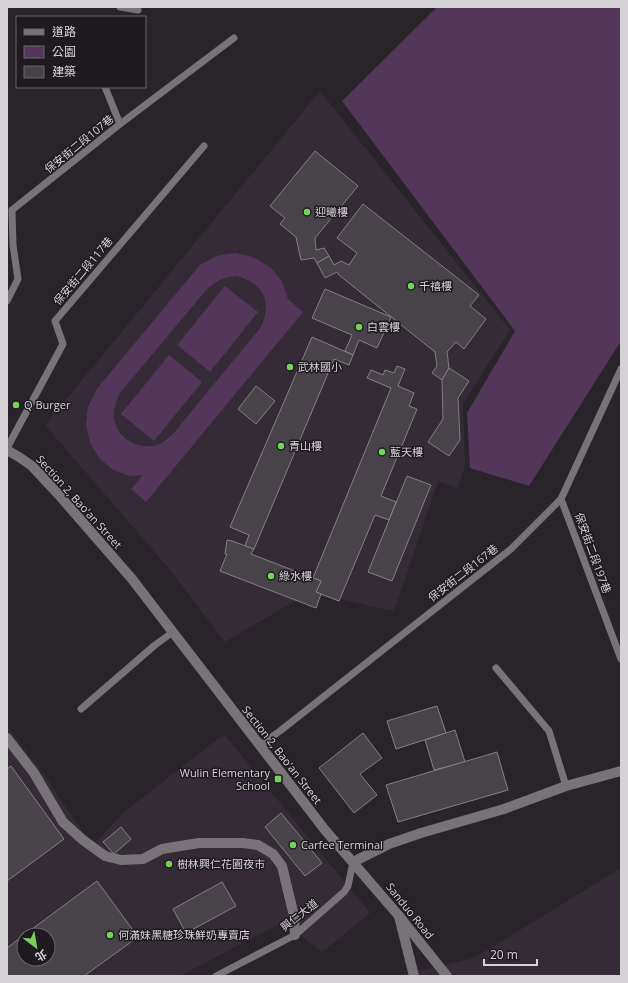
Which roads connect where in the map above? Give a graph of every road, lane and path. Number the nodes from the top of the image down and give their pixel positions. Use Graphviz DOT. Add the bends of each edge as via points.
graph roads {
  1 [pos="120,7"];
  2 [pos="138,10"];
  3 [pos="234,38"];
  4 [pos="105,88"];
  5 [pos="120,124"];
  6 [pos="204,146"];
  7 [pos="9,209"];
  8 [pos="7,300"];
  9 [pos="621,369"];
  10 [pos="7,449"];
  11 [pos="561,499"];
  12 [pos="172,632"];
  13 [pos="621,660"];
  14 [pos="496,668"];
  15 [pos="81,709"];
  16 [pos="7,738"];
  17 [pos="260,745"];
  18 [pos="621,772"];
  19 [pos="566,786"];
  20 [pos="353,862"];
  21 [pos="399,916"];
  22 [pos="295,935"];
  23 [pos="216,976"];
  24 [pos="414,976"];
  25 [pos="447,976"];
  1 -- 2 [label="lane"];
  3 -- 5 [label="lane, 保安街二段107巷"];
  4 -- 5 [label="lane"];
  5 -- 7 [label="lane, 保安街二段107巷"];
  6 -- 10 [label="lane, 保安街二段117巷" via="55,321 63,344"];
  7 -- 8 [label="lane, 保安街二段107巷" via="18,279"];
  9 -- 11 [label="lane, 保安街二段167巷"];
  10 -- 12 [label="street, Section 2, Bao'an Street" via="32,466 59,495 132,579"];
  11 -- 13 [label="lane, 保安街二段197巷"];
  11 -- 17 [label="lane, 保安街二段167巷" via="511,548"];
  12 -- 15 [label="lane"];
  12 -- 17 [label="street, Section 2, Bao'an Street"];
  14 -- 19 [label="lane" via="548,731"];
  16 -- 22 [label="street" via="34,773 63,822 82,840 105,856 121,860 143,859 162,849 199,843 258,845 273,854 282,866 294,916"];
  17 -- 20 [label="street, Section 2, Bao'an Street" via="325,830"];
  18 -- 19 [label="street"];
  19 -- 20 [label="street" via="504,809 389,844"];
  20 -- 21 [label="street, Sanduo Road"];
  20 -- 22 [label="lane, 興仁大道" via="348,886 344,892"];
  21 -- 24 [label="street"];
  21 -- 25 [label="street, Sanduo Road"];
  22 -- 23 [label="lane, 興仁大道"];
}
